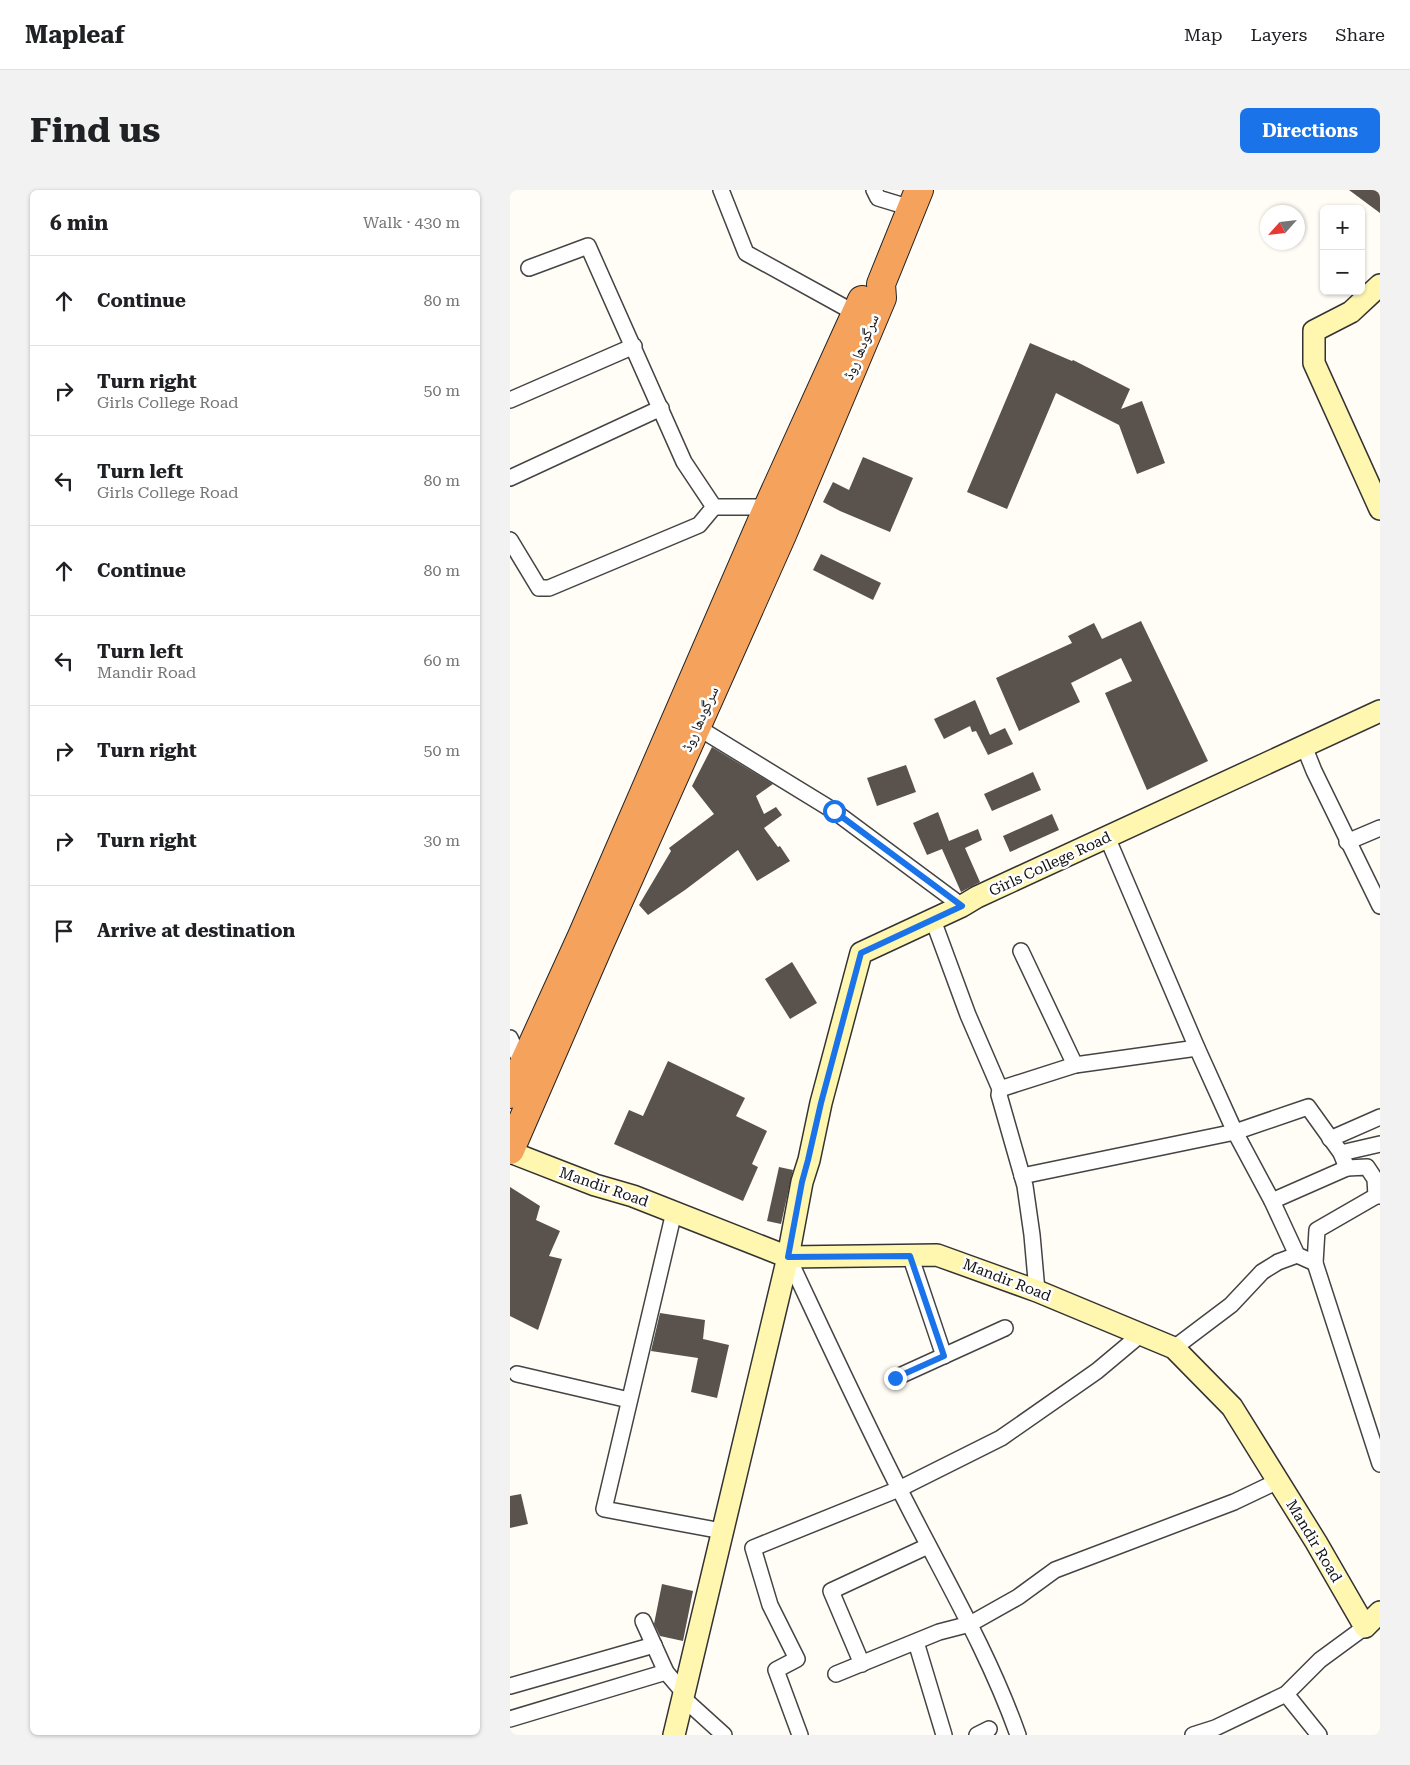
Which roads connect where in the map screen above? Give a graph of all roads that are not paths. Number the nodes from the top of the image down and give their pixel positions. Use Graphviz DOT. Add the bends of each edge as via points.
graph roads {
  1 [pos="721,190"];
  2 [pos="874,190"];
  3 [pos="915,199"];
  4 [pos="529,268"];
  5 [pos="881,284"];
  6 [pos="1380,285"];
  7 [pos="855,313"];
  8 [pos="634,346"];
  9 [pos="510,400"];
  10 [pos="661,408"];
  11 [pos="510,478"];
  12 [pos="714,507"];
  13 [pos="1380,509"];
  14 [pos="770,523"];
  15 [pos="510,540"];
  16 [pos="1380,711"];
  17 [pos="697,726"];
  18 [pos="1304,746"];
  19 [pos="649,807"];
  20 [pos="1380,828"];
  21 [pos="1108,837"];
  22 [pos="1347,842"];
  23 [pos="962,906"];
  24 [pos="1380,906"];
  25 [pos="933,920"];
  26 [pos="590,941"];
  27 [pos="1021,950"];
  28 [pos="510,1038"];
  29 [pos="1197,1048"];
  30 [pos="1075,1066"];
  31 [pos="523,1067"];
  32 [pos="1000,1089"];
  33 [pos="510,1094"];
  34 [pos="1380,1117"];
  35 [pos="1235,1132"];
  36 [pos="1330,1139"];
  37 [pos="1380,1144"];
  38 [pos="510,1151"];
  39 [pos="1341,1153"];
  40 [pos="1373,1167"];
  41 [pos="1347,1168"];
  42 [pos="1022,1176"];
  43 [pos="1378,1196"];
  44 [pos="1272,1200"];
  45 [pos="674,1212"];
  46 [pos="1297,1255"];
  47 [pos="910,1256"];
  48 [pos="788,1257"];
  49 [pos="1315,1264"];
  50 [pos="1036,1291"];
  51 [pos="1005,1328"];
  52 [pos="1140,1335"];
  53 [pos="1174,1348"];
  54 [pos="944,1356"];
  55 [pos="517,1374"];
  56 [pos="895,1378"];
  57 [pos="629,1400"];
  58 [pos="1380,1464"];
  59 [pos="1278,1481"];
  60 [pos="899,1489"];
  61 [pos="722,1531"];
  62 [pos="928,1546"];
  63 [pos="1380,1612"];
  64 [pos="643,1621"];
  65 [pos="970,1624"];
  66 [pos="1365,1627"];
  67 [pos="916,1642"];
  68 [pos="654,1645"];
  69 [pos="862,1664"];
  70 [pos="666,1672"];
  71 [pos="836,1674"];
  72 [pos="510,1686"];
  73 [pos="1286,1694"];
  74 [pos="683,1695"];
  75 [pos="510,1719"];
  76 [pos="799,1734"];
  77 [pos="1317,1734"];
  78 [pos="674,1735"];
  79 [pos="724,1735"];
  80 [pos="944,1735"];
  81 [pos="1018,1735"];
  82 [pos="1193,1735"];
  1 -- 7 [label="street" via="746,253"];
  2 -- 3 [label="street" via="878,198"];
  3 -- 5 [label="highway, سرگودھا روڈ"];
  4 -- 8 [label="street" via="588,246"];
  5 -- 7 [label="highway, سرگودھا روڈ" via="866,291"];
  5 -- 14 [label="highway, سرگودھا روڈ" via="882,298"];
  6 -- 13 [label="street" via="1351,312 1314,331 1314,363"];
  7 -- 14 [label="highway, سرگودھا روڈ"];
  8 -- 9 [label="street"];
  8 -- 10 [label="street"];
  10 -- 11 [label="street"];
  10 -- 12 [label="street" via="684,462"];
  12 -- 14 [label="street"];
  12 -- 15 [label="street" via="699,524 549,588 539,588"];
  14 -- 17 [label="highway, سرگودھا روڈ"];
  14 -- 19 [label="highway, سرگودھا روڈ"];
  16 -- 18 [label="street, Girls College Road"];
  17 -- 19 [label="highway, سرگودھا روڈ"];
  17 -- 23 [label="street" via="834,811"];
  18 -- 21 [label="street, Girls College Road"];
  18 -- 22 [label="street"];
  19 -- 26 [label="highway, سرگودھا روڈ"];
  20 -- 22 [label="street"];
  21 -- 23 [label="street, Girls College Road"];
  21 -- 29 [label="street"];
  22 -- 24 [label="street"];
  23 -- 25 [label="street, Girls College Road"];
  25 -- 32 [label="street"];
  25 -- 48 [label="street, Girls College Road" via="861,953 802,1182"];
  26 -- 31 [label="highway, سرگودھا روڈ"];
  26 -- 38 [label="highway, سرگودھا روڈ"];
  27 -- 30 [label="street"];
  28 -- 31 [label="street"];
  29 -- 30 [label="street"];
  29 -- 35 [label="street"];
  30 -- 32 [label="street"];
  31 -- 33 [label="highway, سرگودھا روڈ"];
  32 -- 42 [label="street"];
  34 -- 36 [label="street"];
  35 -- 36 [label="street" via="1308,1107"];
  35 -- 42 [label="street"];
  35 -- 44 [label="street"];
  36 -- 39 [label="street"];
  37 -- 39 [label="street"];
  38 -- 45 [label="street, Mandir Road"];
  39 -- 41 [label="street"];
  40 -- 41 [label="street"];
  40 -- 43 [label="street"];
  41 -- 44 [label="street"];
  42 -- 50 [label="street" via="1032,1235"];
  43 -- 49 [label="street" via="1317,1230"];
  44 -- 46 [label="street"];
  45 -- 48 [label="street, Mandir Road"];
  45 -- 57 [label="street"];
  46 -- 49 [label="street"];
  46 -- 53 [label="street" via="1262,1272 1231,1305"];
  47 -- 48 [label="street, Mandir Road"];
  47 -- 50 [label="street, Mandir Road" via="937,1254"];
  47 -- 54 [label="street"];
  48 -- 60 [label="street"];
  48 -- 61 [label="street"];
  49 -- 58 [label="street"];
  50 -- 52 [label="street, Mandir Road"];
  51 -- 54 [label="street"];
  52 -- 53 [label="street, Mandir Road"];
  52 -- 60 [label="street" via="1097,1370 1001,1438"];
  53 -- 59 [label="street, Mandir Road" via="1232,1407"];
  54 -- 56 [label="street"];
  55 -- 57 [label="street"];
  57 -- 61 [label="street" via="604,1509"];
  59 -- 65 [label="street" via="1234,1502 1055,1570 1018,1597"];
  59 -- 66 [label="street, Mandir Road"];
  60 -- 62 [label="street"];
  60 -- 76 [label="street" via="753,1548 770,1605 797,1659 776,1670"];
  61 -- 74 [label="street"];
  62 -- 65 [label="street"];
  62 -- 69 [label="street" via="831,1591"];
  63 -- 66 [label="street"];
  64 -- 68 [label="street"];
  65 -- 67 [label="street"];
  65 -- 81 [label="street"];
  66 -- 73 [label="street" via="1320,1660"];
  67 -- 69 [label="street"];
  67 -- 80 [label="street"];
  68 -- 70 [label="street"];
  68 -- 72 [label="street"];
  69 -- 71 [label="street"];
  70 -- 74 [label="street"];
  70 -- 75 [label="street"];
  73 -- 77 [label="street"];
  73 -- 82 [label="street"];
  74 -- 78 [label="street"];
  74 -- 79 [label="street"];
}
